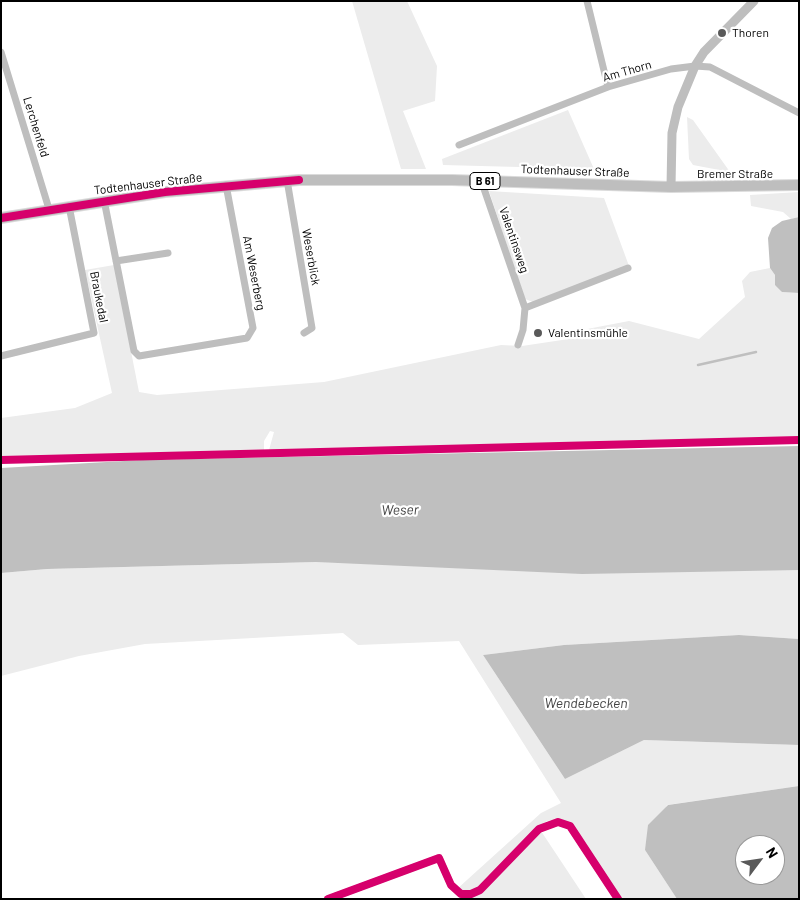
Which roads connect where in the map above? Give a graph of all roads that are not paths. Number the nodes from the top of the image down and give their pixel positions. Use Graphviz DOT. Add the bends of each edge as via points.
graph roads {
  1 [pos="588,1"];
  2 [pos="754,1"];
  3 [pos="1,52"];
  4 [pos="695,66"];
  5 [pos="608,87"];
  6 [pos="799,113"];
  7 [pos="459,145"];
  8 [pos="287,180"];
  9 [pos="481,180"];
  10 [pos="226,185"];
  11 [pos="799,185"];
  12 [pos="671,186"];
  13 [pos="104,200"];
  14 [pos="69,206"];
  15 [pos="49,209"];
  16 [pos="1,218"];
  17 [pos="168,253"];
  18 [pos="116,261"];
  19 [pos="628,268"];
  20 [pos="525,308"];
  21 [pos="304,333"];
  22 [pos="518,345"];
  23 [pos="1,356"];
  24 [pos="328,899"];
  25 [pos="618,899"];
  1 -- 5 [label="street"];
  2 -- 4 [label="street" via="704,52"];
  3 -- 15 [label="street, Lerchenfeld"];
  4 -- 5 [label="street, Am Thorn" via="671,69"];
  4 -- 6 [label="street, Am Thorn" via="710,67"];
  4 -- 12 [label="street" via="678,107 672,134"];
  5 -- 7 [label="street, Am Thorn"];
  8 -- 9 [label="main road, Todtenhauser Straße / B 61"];
  8 -- 10 [label="main road, Todtenhauser Straße / B 61"];
  8 -- 21 [label="street, Weserblick" via="312,328"];
  9 -- 12 [label="main road, Todtenhauser Straße / B 61"];
  9 -- 20 [label="street, Valentinsweg"];
  10 -- 13 [label="main road, Todtenhauser Straße / B 61"];
  10 -- 18 [label="street, Am Weserberg" via="253,328 247,338 139,356"];
  11 -- 12 [label="main road, Bremer Straße / B 61"];
  13 -- 14 [label="main road, Todtenhauser Straße / B 61"];
  13 -- 18 [label="street"];
  14 -- 15 [label="main road, Todtenhauser Straße / B 61"];
  14 -- 23 [label="street, Braukedal" via="94,333"];
  15 -- 16 [label="main road, Todtenhauser Straße / B 61"];
  17 -- 18 [label="street"];
  19 -- 20 [label="street"];
  20 -- 22 [label="street, Valentinsweg" via="524,330"];
  24 -- 25 [label="street" via="439,858 451,885 461,894 470,894 480,890 539,830 558,822 570,826"];
}
